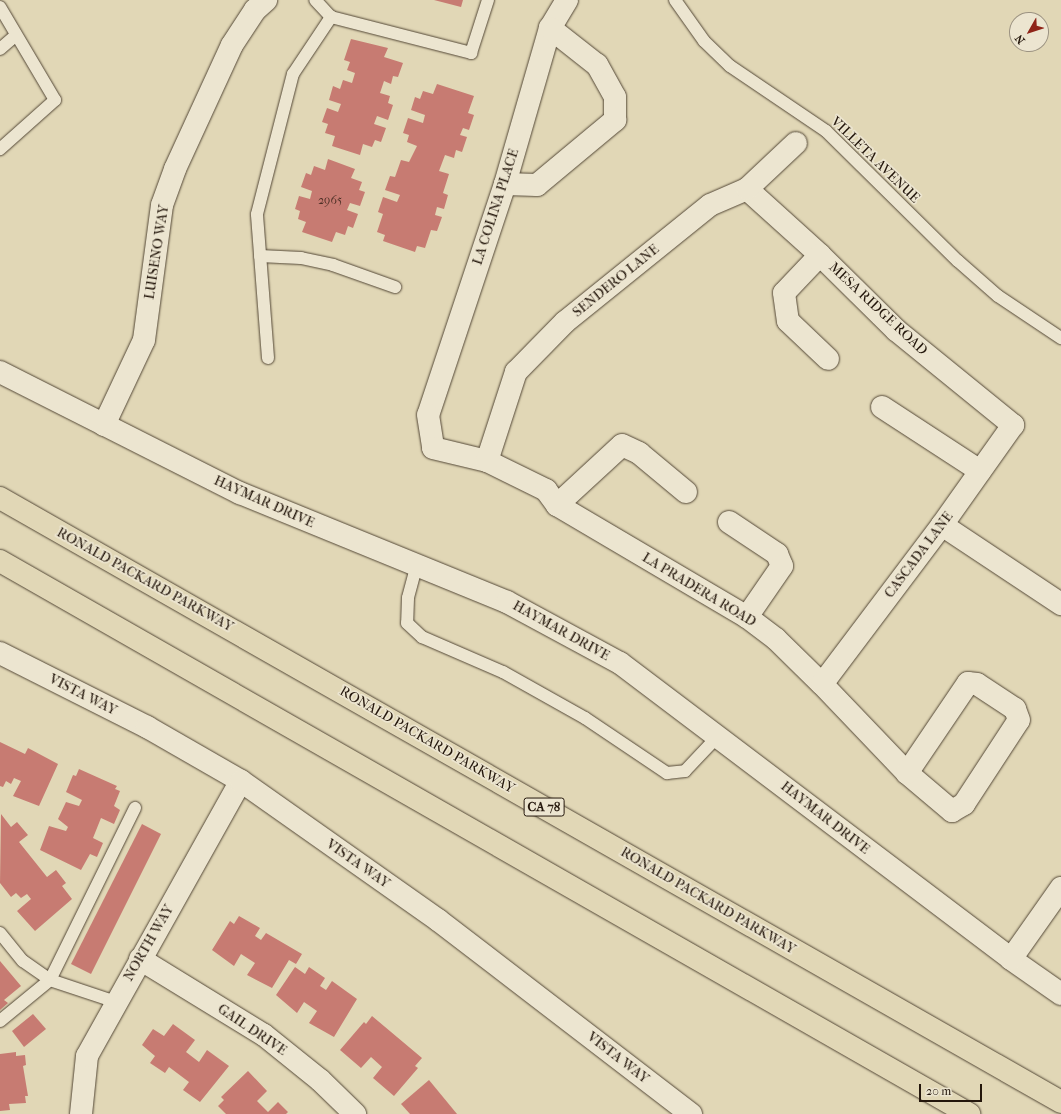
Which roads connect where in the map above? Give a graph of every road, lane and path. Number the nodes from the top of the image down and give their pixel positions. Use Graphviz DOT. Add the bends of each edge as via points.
graph roads {
  1 [pos="266,0"];
  2 [pos="315,0"];
  3 [pos="488,0"];
  4 [pos="567,0"];
  5 [pos="675,0"];
  6 [pos="0,8"];
  7 [pos="330,17"];
  8 [pos="550,28"];
  9 [pos="16,35"];
  10 [pos="0,49"];
  11 [pos="796,143"];
  12 [pos="0,149"];
  13 [pos="505,184"];
  14 [pos="748,189"];
  15 [pos="820,255"];
  16 [pos="260,256"];
  17 [pos="395,287"];
  18 [pos="1061,338"];
  19 [pos="268,358"];
  20 [pos="828,359"];
  21 [pos="0,372"];
  22 [pos="882,407"];
  23 [pos="428,415"];
  24 [pos="104,425"];
  25 [pos="1013,425"];
  26 [pos="487,461"];
  27 [pos="980,472"];
  28 [pos="0,487"];
  29 [pos="686,492"];
  30 [pos="0,498"];
  31 [pos="558,505"];
  32 [pos="26,513"];
  33 [pos="729,522"];
  34 [pos="942,525"];
  35 [pos="0,561"];
  36 [pos="417,564"];
  37 [pos="0,570"];
  38 [pos="1061,604"];
  39 [pos="82,608"];
  40 [pos="747,617"];
  41 [pos="0,653"];
  42 [pos="822,684"];
  43 [pos="718,736"];
  44 [pos="906,772"];
  45 [pos="241,781"];
  46 [pos="135,808"];
  47 [pos="1061,888"];
  48 [pos="0,933"];
  49 [pos="140,959"];
  50 [pos="1011,959"];
  51 [pos="50,980"];
  52 [pos="1061,994"];
  53 [pos="116,1002"];
  54 [pos="0,1021"];
  55 [pos="1061,1102"];
  56 [pos="82,1114"];
  57 [pos="355,1114"];
  58 [pos="691,1114"];
  59 [pos="969,1114"];
  1 -- 24 [label="street, LUISENO WAY" via="255,10 232,45 175,169 162,205 144,340"];
  2 -- 7 [label="lane"];
  3 -- 7 [label="lane" via="471,53"];
  4 -- 8 [label="street, LA COLINA PLACE"];
  5 -- 18 [label="lane, VILLETA AVENUE" via="704,41 730,66 826,131 958,262 998,296"];
  6 -- 9 [label="lane"];
  7 -- 16 [label="lane" via="293,74 257,214"];
  8 -- 13 [label="street, LA COLINA PLACE"];
  8 -- 13 [label="street" via="597,65 615,97 615,120 537,185"];
  9 -- 10 [label="lane"];
  9 -- 12 [label="lane" via="55,100"];
  11 -- 14 [label="street, SENDERO LANE"];
  13 -- 23 [label="street, LA COLINA PLACE"];
  14 -- 15 [label="street, MESA RIDGE ROAD"];
  14 -- 26 [label="street, SENDERO LANE" via="710,205 565,322 516,372"];
  15 -- 20 [label="street" via="784,293 788,321"];
  15 -- 25 [label="street, MESA RIDGE ROAD" via="896,330"];
  16 -- 17 [label="lane" via="301,258 333,265"];
  16 -- 19 [label="lane"];
  21 -- 24 [label="street, HAYMAR DRIVE"];
  22 -- 27 [label="street"];
  23 -- 26 [label="street, LA PRADERA ROAD" via="433,448"];
  24 -- 36 [label="street, HAYMAR DRIVE" via="240,493"];
  25 -- 27 [label="street, CASCADA LANE"];
  26 -- 31 [label="street, LA PRADERA ROAD" via="546,490"];
  27 -- 34 [label="street, CASCADA LANE"];
  28 -- 32 [label="highway"];
  29 -- 31 [label="street" via="639,453 622,445"];
  30 -- 32 [label="highway, RONALD PACKARD PARKWAY / CA 78"];
  31 -- 40 [label="street, LA PRADERA ROAD"];
  32 -- 55 [label="highway, RONALD PACKARD PARKWAY / CA 78"];
  33 -- 40 [label="street" via="777,554 782,566"];
  34 -- 38 [label="street"];
  34 -- 42 [label="street, CASCADA LANE"];
  35 -- 39 [label="highway"];
  36 -- 43 [label="street, HAYMAR DRIVE" via="507,602 620,663"];
  36 -- 43 [label="lane" via="408,598 407,623 422,637 503,672 585,718 667,773 685,771"];
  37 -- 39 [label="highway"];
  39 -- 59 [label="highway"];
  40 -- 42 [label="street, LA PRADERA ROAD" via="776,639"];
  41 -- 45 [label="street, VISTA WAY" via="147,727"];
  42 -- 44 [label="street, LA PRADERA ROAD"];
  43 -- 50 [label="street, HAYMAR DRIVE"];
  44 -- 44 [label="street, LA PRADERA ROAD" via="952,811 964,804 1019,720 1015,710 977,684 968,683"];
  45 -- 49 [label="street, NORTH WAY"];
  45 -- 58 [label="street, VISTA WAY" via="438,920"];
  46 -- 51 [label="lane"];
  47 -- 50 [label="street"];
  48 -- 51 [label="lane" via="23,961"];
  49 -- 53 [label="street, NORTH WAY"];
  49 -- 57 [label="street, GAIL DRIVE" via="264,1035 320,1080"];
  50 -- 52 [label="street, HAYMAR DRIVE"];
  51 -- 53 [label="lane"];
  51 -- 54 [label="lane"];
  53 -- 56 [label="street, NORTH WAY" via="87,1056"];
}
